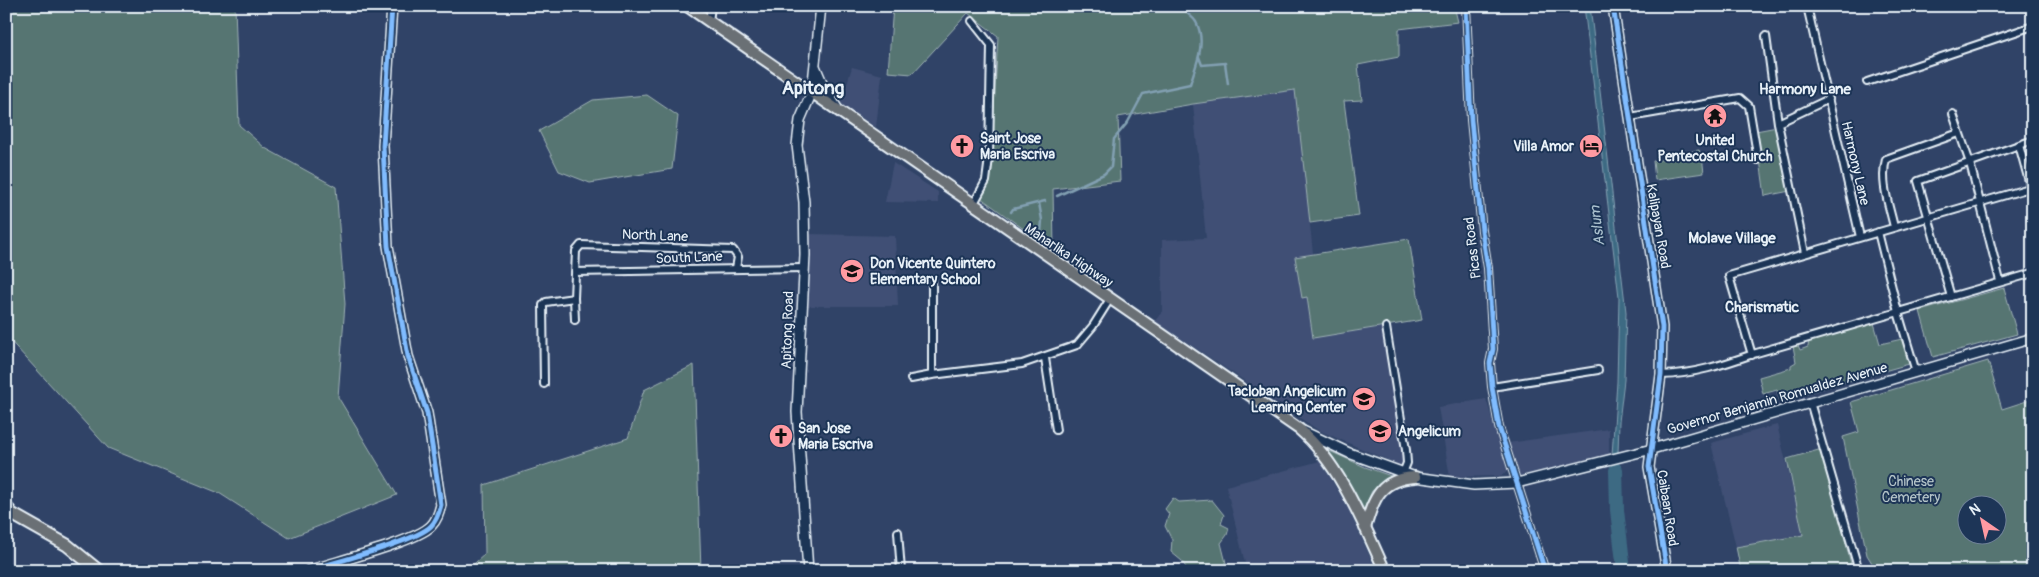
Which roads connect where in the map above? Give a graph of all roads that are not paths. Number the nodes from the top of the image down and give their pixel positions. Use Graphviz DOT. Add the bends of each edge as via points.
graph roads {
  1 [pos="392,6"];
  2 [pos="687,6"];
  3 [pos="711,6"];
  4 [pos="821,6"];
  5 [pos="1466,6"];
  6 [pos="1613,6"];
  7 [pos="1807,6"];
  8 [pos="972,21"];
  9 [pos="709,22"];
  10 [pos="2033,26"];
  11 [pos="1766,36"];
  12 [pos="814,61"];
  13 [pos="1867,82"];
  14 [pos="812,92"];
  15 [pos="1829,99"];
  16 [pos="838,110"];
  17 [pos="1953,114"];
  18 [pos="1630,117"];
  19 [pos="1778,123"];
  20 [pos="1959,133"];
  21 [pos="2033,140"];
  22 [pos="2019,145"];
  23 [pos="1758,160"];
  24 [pos="1970,163"];
  25 [pos="2032,188"];
  26 [pos="2033,196"];
  27 [pos="1981,202"];
  28 [pos="972,205"];
  29 [pos="1928,217"];
  30 [pos="1894,227"];
  31 [pos="1878,232"];
  32 [pos="1860,237"];
  33 [pos="1805,253"];
  34 [pos="736,268"];
  35 [pos="804,268"];
  36 [pos="575,272"];
  37 [pos="2033,273"];
  38 [pos="932,280"];
  39 [pos="2000,281"];
  40 [pos="1951,297"];
  41 [pos="574,298"];
  42 [pos="1110,299"];
  43 [pos="1898,312"];
  44 [pos="575,320"];
  45 [pos="1386,327"];
  46 [pos="2033,338"];
  47 [pos="1752,355"];
  48 [pos="1045,358"];
  49 [pos="1598,370"];
  50 [pos="1916,372"];
  51 [pos="932,375"];
  52 [pos="1661,375"];
  53 [pos="911,379"];
  54 [pos="544,384"];
  55 [pos="1492,387"];
  56 [pos="1810,402"];
  57 [pos="1299,429"];
  58 [pos="1056,430"];
  59 [pos="1652,449"];
  60 [pos="1403,473"];
  61 [pos="1415,477"];
  62 [pos="1517,483"];
  63 [pos="6,507"];
  64 [pos="1365,528"];
  65 [pos="898,532"];
  66 [pos="99,571"];
  67 [pos="308,571"];
  68 [pos="808,571"];
  69 [pos="901,571"];
  70 [pos="1385,571"];
  71 [pos="1545,571"];
  72 [pos="1667,571"];
  73 [pos="1859,571"];
  1 -- 67 [label="street" via="383,146 388,246 408,356 427,413 441,505 439,515 430,527 409,538"];
  2 -- 9 [label="main road, Maharlika Highway"];
  3 -- 9 [label="street"];
  4 -- 12 [label="street, Apitong Road"];
  5 -- 55 [label="street, Picas Road" via="1471,120 1488,268"];
  6 -- 18 [label="street, Kalipayan Road"];
  7 -- 15 [label="street, Harmony Lane"];
  8 -- 28 [label="street" via="991,45 990,158 986,181"];
  9 -- 14 [label="main road, Maharlika Highway"];
  10 -- 13 [label="street"];
  11 -- 19 [label="street"];
  12 -- 14 [label="street, Apitong Road"];
  12 -- 16 [label="street"];
  14 -- 16 [label="main road, Maharlika Highway"];
  14 -- 35 [label="street, Apitong Road" via="798,131 797,145 804,202"];
  15 -- 19 [label="street"];
  15 -- 32 [label="street, Harmony Lane"];
  16 -- 28 [label="main road, Maharlika Highway"];
  17 -- 20 [label="street"];
  18 -- 23 [label="street" via="1740,98 1749,106"];
  18 -- 52 [label="street, Kalipayan Road" via="1660,308"];
  19 -- 33 [label="street"];
  20 -- 24 [label="street"];
  20 -- 30 [label="street" via="1886,159 1884,185"];
  21 -- 22 [label="street"];
  22 -- 24 [label="street"];
  22 -- 25 [label="street"];
  24 -- 27 [label="street"];
  24 -- 29 [label="street" via="1918,181"];
  25 -- 26 [label="street"];
  25 -- 27 [label="street"];
  27 -- 29 [label="street"];
  27 -- 39 [label="street"];
  28 -- 42 [label="main road, Maharlika Highway"];
  29 -- 30 [label="street"];
  29 -- 40 [label="street"];
  30 -- 31 [label="street"];
  31 -- 32 [label="street"];
  31 -- 43 [label="street"];
  32 -- 33 [label="street"];
  33 -- 47 [label="street" via="1729,276"];
  34 -- 35 [label="street, South Lane"];
  34 -- 36 [label="street, South Lane"];
  34 -- 36 [label="street, North Lane" via="738,257 732,250 581,245"];
  35 -- 68 [label="street, Apitong Road" via="797,412"];
  36 -- 41 [label="street"];
  37 -- 39 [label="street"];
  38 -- 51 [label="street"];
  39 -- 40 [label="street"];
  40 -- 43 [label="street"];
  41 -- 44 [label="street"];
  41 -- 54 [label="street" via="543,305"];
  42 -- 48 [label="street" via="1076,345"];
  42 -- 57 [label="main road, Maharlika Highway"];
  43 -- 47 [label="street"];
  43 -- 50 [label="street"];
  45 -- 60 [label="street" via="1406,450 1407,463"];
  46 -- 50 [label="street, Governor Benjamin Romualdez Avenue"];
  47 -- 52 [label="street" via="1720,366"];
  48 -- 51 [label="street" via="1022,364"];
  48 -- 58 [label="street"];
  49 -- 55 [label="street"];
  50 -- 56 [label="street, Governor Benjamin Romualdez Avenue"];
  51 -- 53 [label="street"];
  52 -- 59 [label="street, Kalipayan Road"];
  55 -- 62 [label="street, Picas Road" via="1499,427"];
  56 -- 59 [label="street, Governor Benjamin Romualdez Avenue"];
  56 -- 73 [label="street"];
  57 -- 60 [label="street, Governor Benjamin Romualdez Avenue" via="1354,456"];
  57 -- 64 [label="main road, Maharlika Highway" via="1324,456"];
  59 -- 62 [label="street, Governor Benjamin Romualdez Avenue"];
  59 -- 72 [label="street, Caibaan Road" via="1649,467"];
  60 -- 61 [label="street, Governor Benjamin Romualdez Avenue"];
  61 -- 62 [label="street, Governor Benjamin Romualdez Avenue" via="1474,486"];
  61 -- 64 [label="main road" via="1403,478 1380,490"];
  62 -- 71 [label="street, Picas Road"];
  63 -- 66 [label="highway" via="12,514 67,545"];
  64 -- 70 [label="main road, Maharlika Highway"];
  65 -- 69 [label="street"];
}
